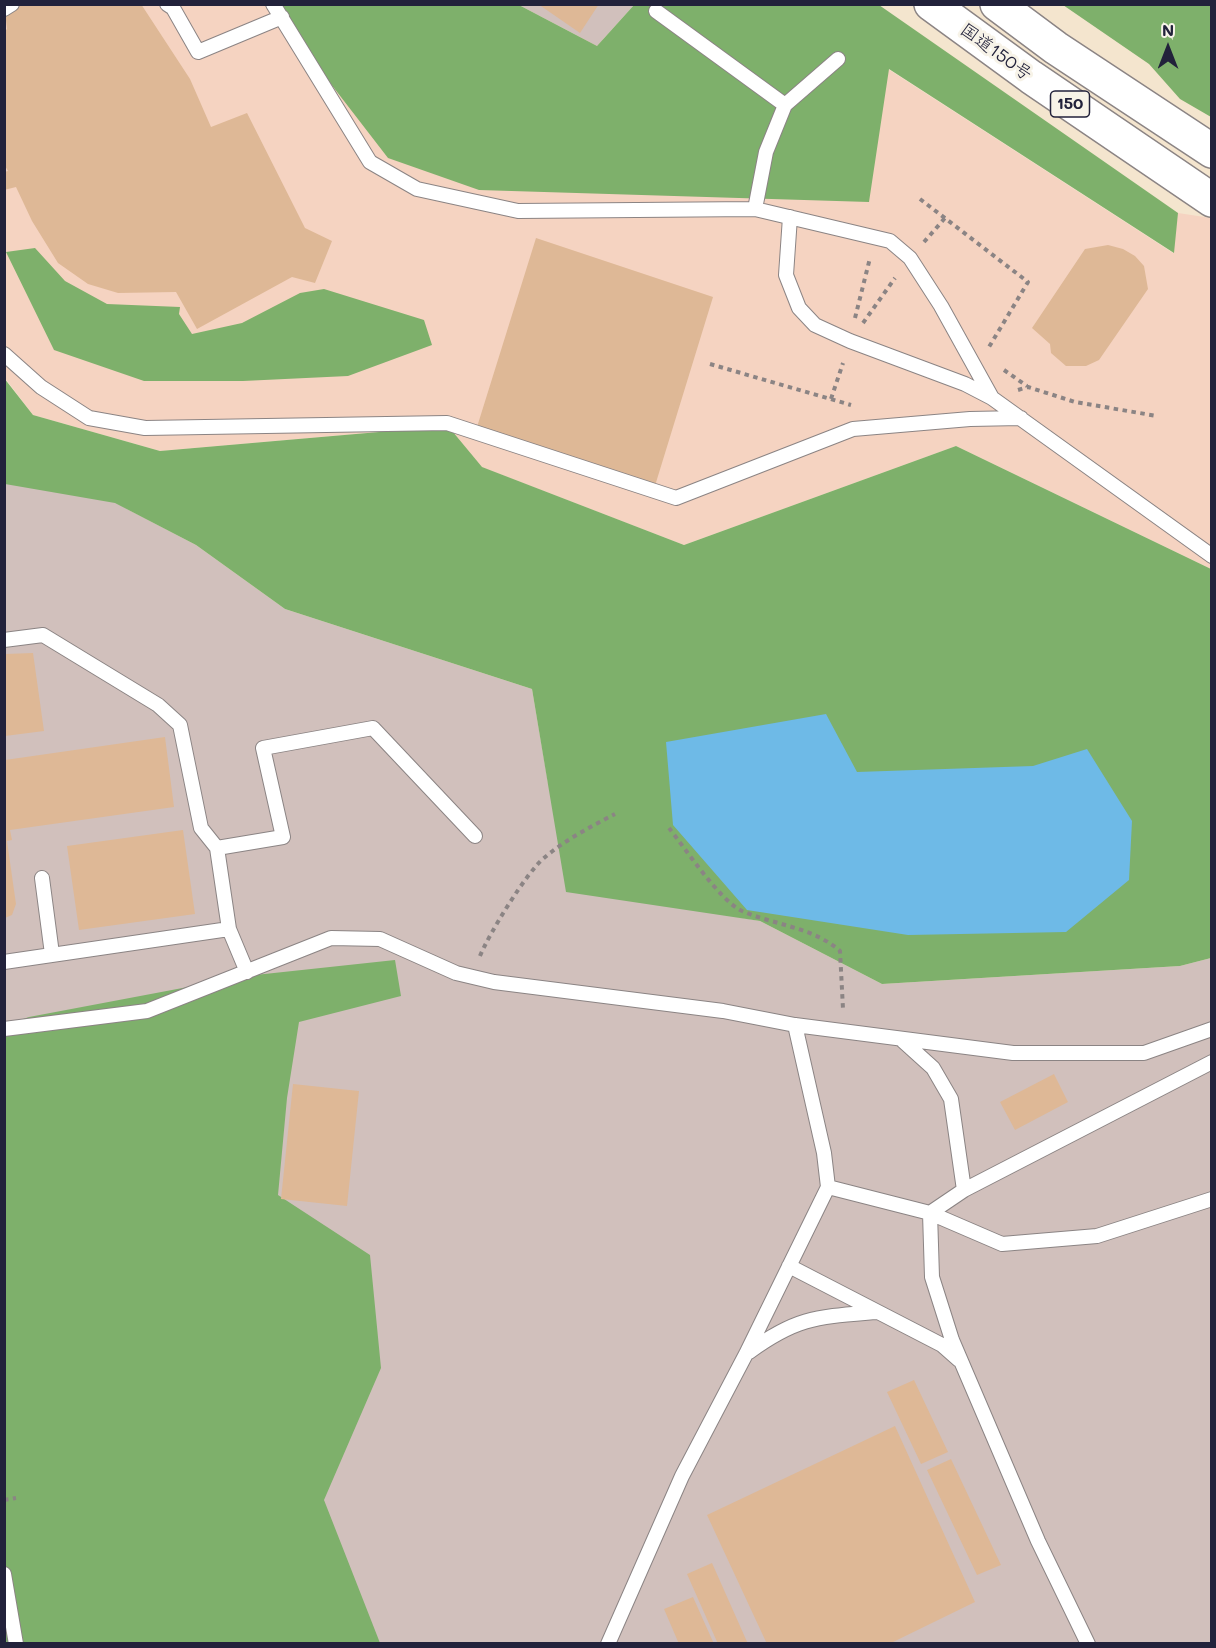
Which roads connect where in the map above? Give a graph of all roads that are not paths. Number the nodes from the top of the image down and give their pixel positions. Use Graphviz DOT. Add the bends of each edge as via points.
graph roads {
  1 [pos="12,4"];
  2 [pos="167,4"];
  3 [pos="273,4"];
  4 [pos="931,4"];
  5 [pos="998,4"];
  6 [pos="4,9"];
  7 [pos="656,10"];
  8 [pos="282,17"];
  9 [pos="838,60"];
  10 [pos="786,105"];
  11 [pos="1212,151"];
  12 [pos="1212,200"];
  13 [pos="755,209"];
  14 [pos="790,217"];
  15 [pos="4,354"];
  16 [pos="992,398"];
  17 [pos="1021,418"];
  18 [pos="1212,556"];
  19 [pos="4,640"];
  20 [pos="475,836"];
  21 [pos="217,848"];
  22 [pos="42,878"];
  23 [pos="229,928"];
  24 [pos="52,954"];
  25 [pos="4,962"];
  26 [pos="247,972"];
  27 [pos="795,1025"];
  28 [pos="4,1029"];
  29 [pos="1212,1029"];
  30 [pos="902,1040"];
  31 [pos="1212,1062"];
  32 [pos="828,1187"];
  33 [pos="964,1190"];
  34 [pos="1212,1198"];
  35 [pos="930,1214"];
  36 [pos="789,1266"];
  37 [pos="878,1312"];
  38 [pos="746,1354"];
  39 [pos="961,1362"];
  40 [pos="4,1574"];
  41 [pos="16,1644"];
  42 [pos="608,1644"];
  43 [pos="1088,1644"];
  1 -- 6 [label="lane"];
  2 -- 8 [label="lane" via="198,51"];
  3 -- 8 [label="lane"];
  4 -- 12 [label="highway, 国道150号 / 150"];
  5 -- 11 [label="highway, 150" via="1056,48"];
  7 -- 10 [label="lane"];
  8 -- 13 [label="lane" via="370,162 417,189 518,211"];
  9 -- 10 [label="lane"];
  10 -- 13 [label="lane" via="766,152"];
  13 -- 14 [label="lane"];
  14 -- 16 [label="lane" via="890,241 910,258"];
  14 -- 16 [label="lane" via="786,275 799,308 815,325"];
  15 -- 17 [label="lane" via="41,387 89,418 145,428 447,423 676,498 853,429"];
  16 -- 17 [label="lane"];
  17 -- 18 [label="lane"];
  19 -- 21 [label="lane" via="43,635 159,705 180,725 201,828"];
  20 -- 21 [label="lane" via="373,728 263,748 283,837"];
  21 -- 23 [label="lane"];
  22 -- 24 [label="lane"];
  23 -- 24 [label="lane"];
  23 -- 26 [label="lane"];
  24 -- 25 [label="lane"];
  26 -- 27 [label="lane" via="331,938 380,939 456,973 494,982 723,1011"];
  26 -- 28 [label="lane" via="147,1011"];
  27 -- 30 [label="lane"];
  27 -- 32 [label="lane"];
  29 -- 30 [label="lane" via="1144,1053 1013,1053"];
  30 -- 33 [label="lane" via="933,1068 951,1099"];
  31 -- 33 [label="lane"];
  32 -- 35 [label="lane"];
  32 -- 36 [label="lane"];
  33 -- 35 [label="lane"];
  34 -- 35 [label="lane" via="1097,1236 1002,1244"];
  35 -- 39 [label="lane" via="932,1277"];
  36 -- 37 [label="lane"];
  36 -- 38 [label="lane"];
  37 -- 38 [label="lane" via="824,1316 795,1323"];
  37 -- 39 [label="lane" via="942,1345"];
  38 -- 42 [label="lane" via="682,1476"];
  39 -- 43 [label="lane" via="1038,1541"];
  40 -- 41 [label="lane"];
}
